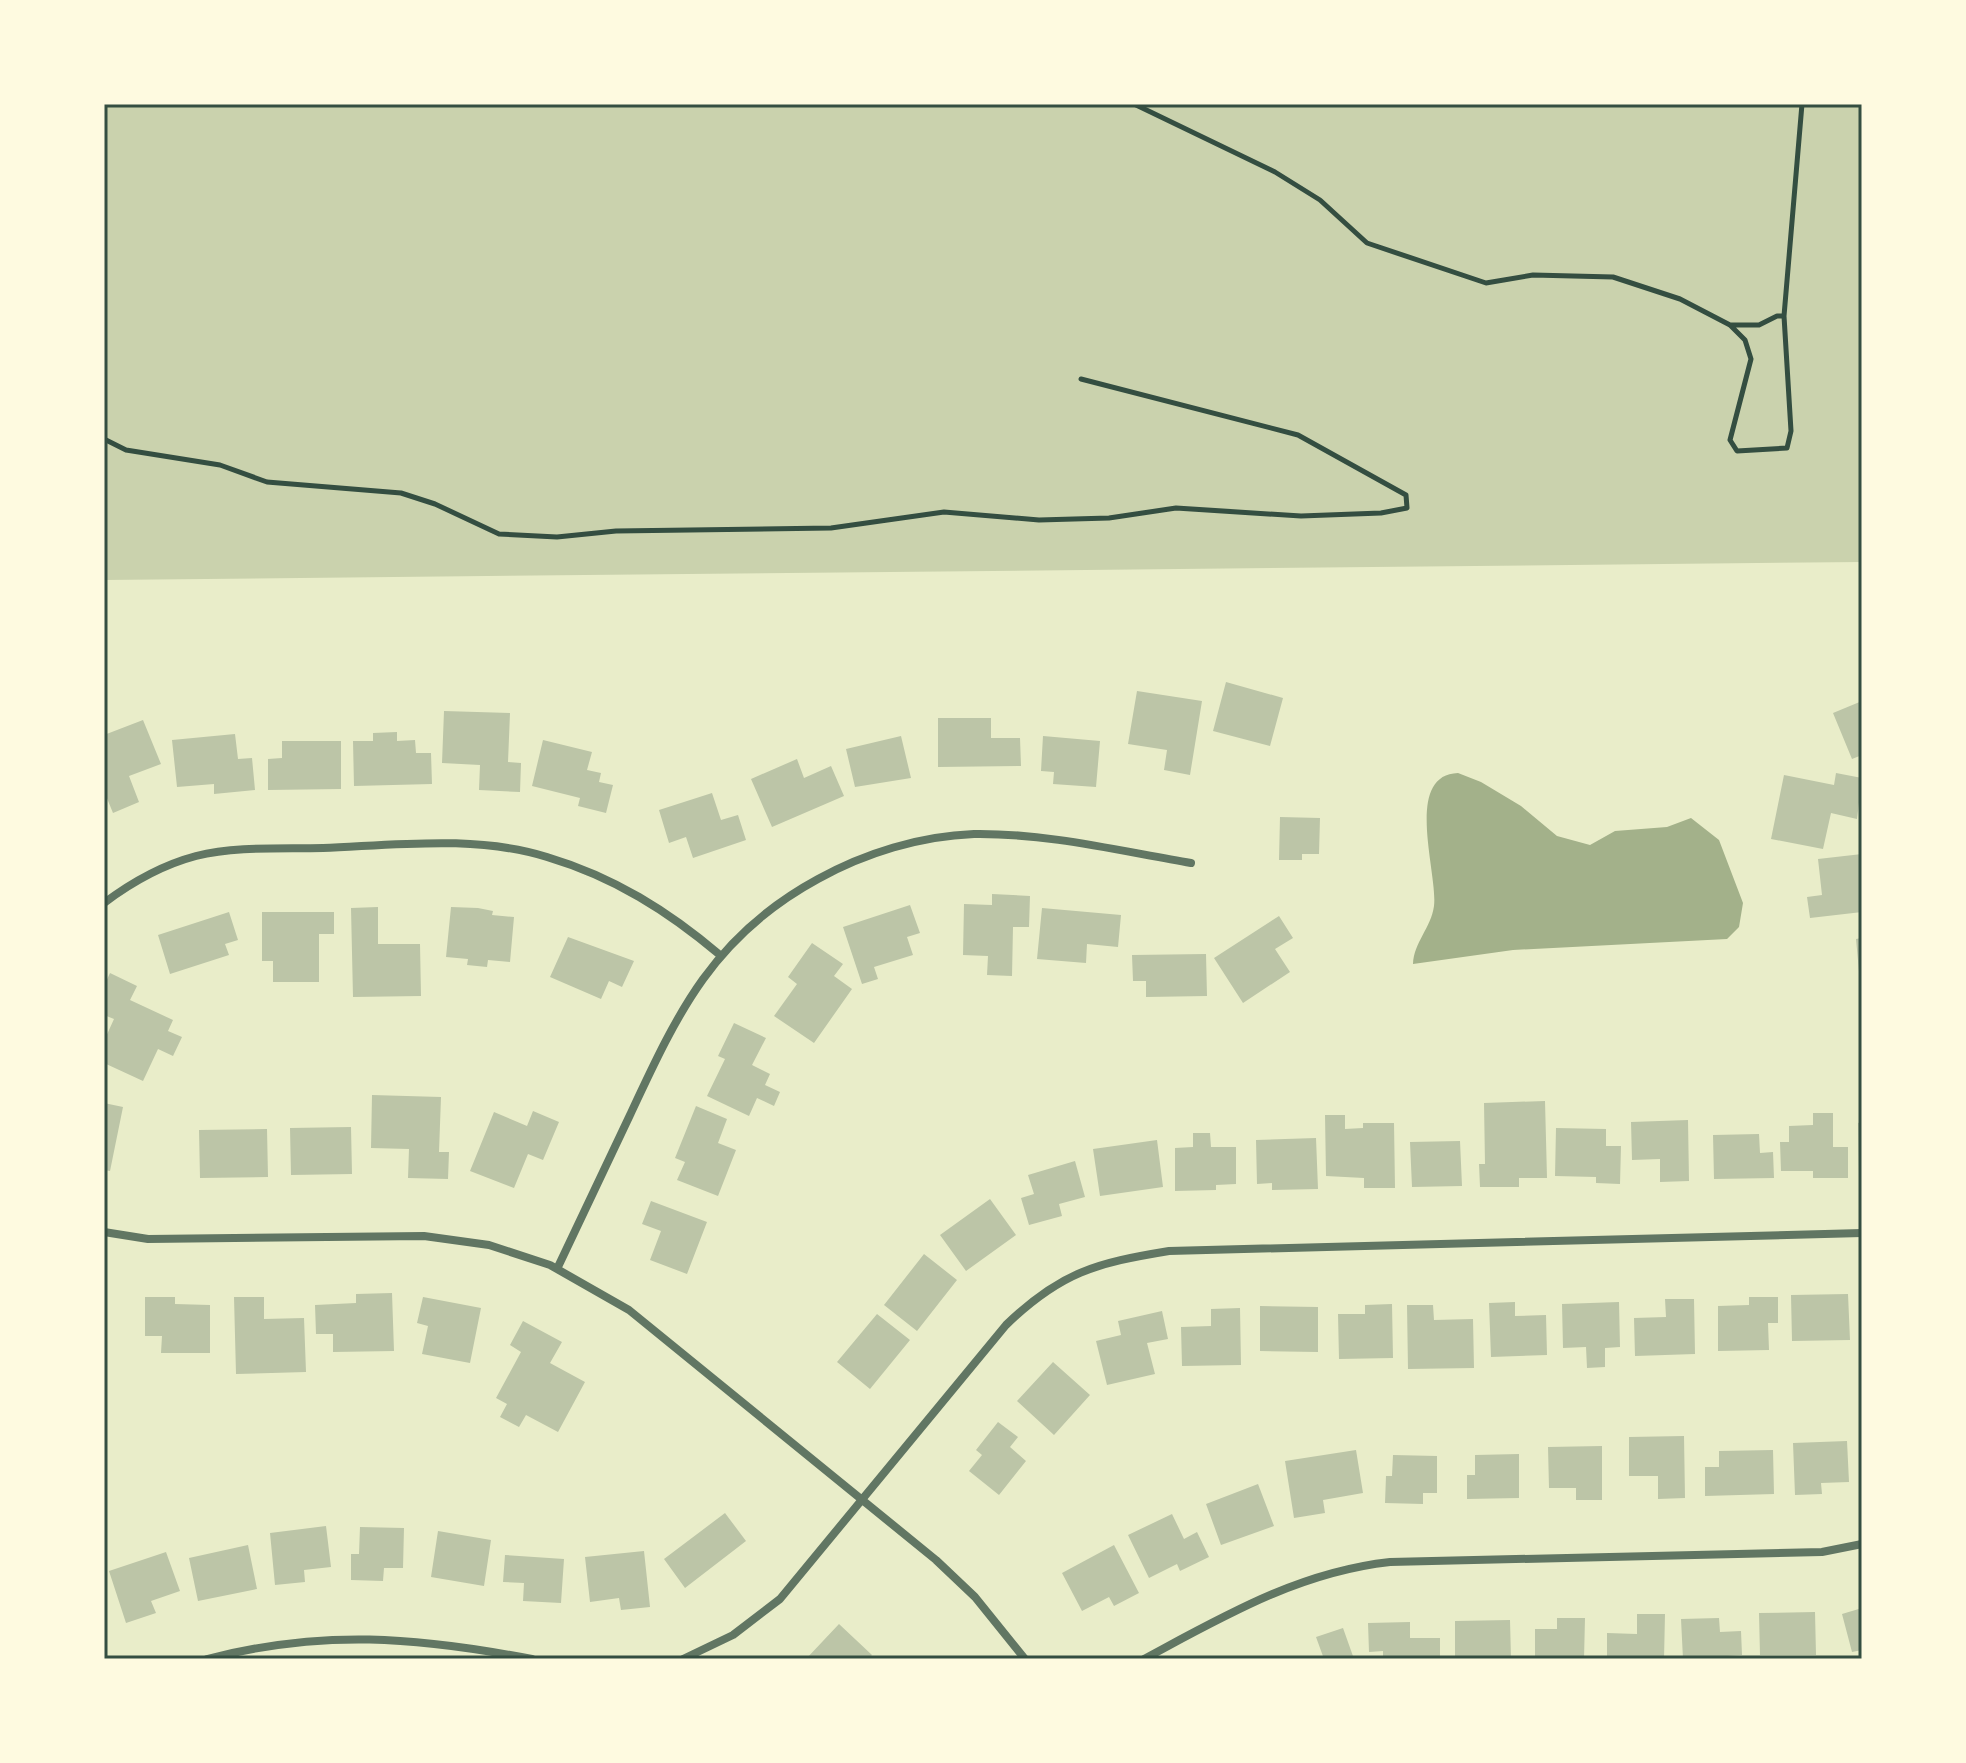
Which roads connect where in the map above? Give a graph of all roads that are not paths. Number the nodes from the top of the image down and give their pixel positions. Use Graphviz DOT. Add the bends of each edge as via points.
graph roads {
  1 [pos="1191,863"];
  2 [pos="104,903"];
  3 [pos="720,955"];
  4 [pos="104,1232"];
  5 [pos="1862,1233"];
  6 [pos="557,1269"];
  7 [pos="861,1500"];
  8 [pos="1862,1544"];
  9 [pos="508,1657"];
  10 [pos="207,1659"];
  11 [pos="532,1659"];
  12 [pos="683,1659"];
  13 [pos="1025,1659"];
  14 [pos="1144,1659"];
  1 -- 3 [label="street" via="1017,835 926,840 869,855 802,887 757,919"];
  2 -- 3 [label="street" via="166,866 220,851 484,846 546,856 609,880 670,915"];
  3 -- 6 [label="street" via="677,1016"];
  4 -- 6 [label="street" via="148,1239 424,1236 489,1245"];
  5 -- 7 [label="street" via="1169,1251 1120,1258 1065,1279 1021,1309"];
  6 -- 7 [label="street" via="629,1310"];
  7 -- 12 [label="street" via="762,1616 715,1647"];
  7 -- 13 [label="street" via="975,1597"];
  8 -- 14 [label="street" via="1822,1552 1360,1566 1286,1586"];
  9 -- 10 [label="street" via="414,1639 331,1638"];
  9 -- 11 [label="street"];
}
